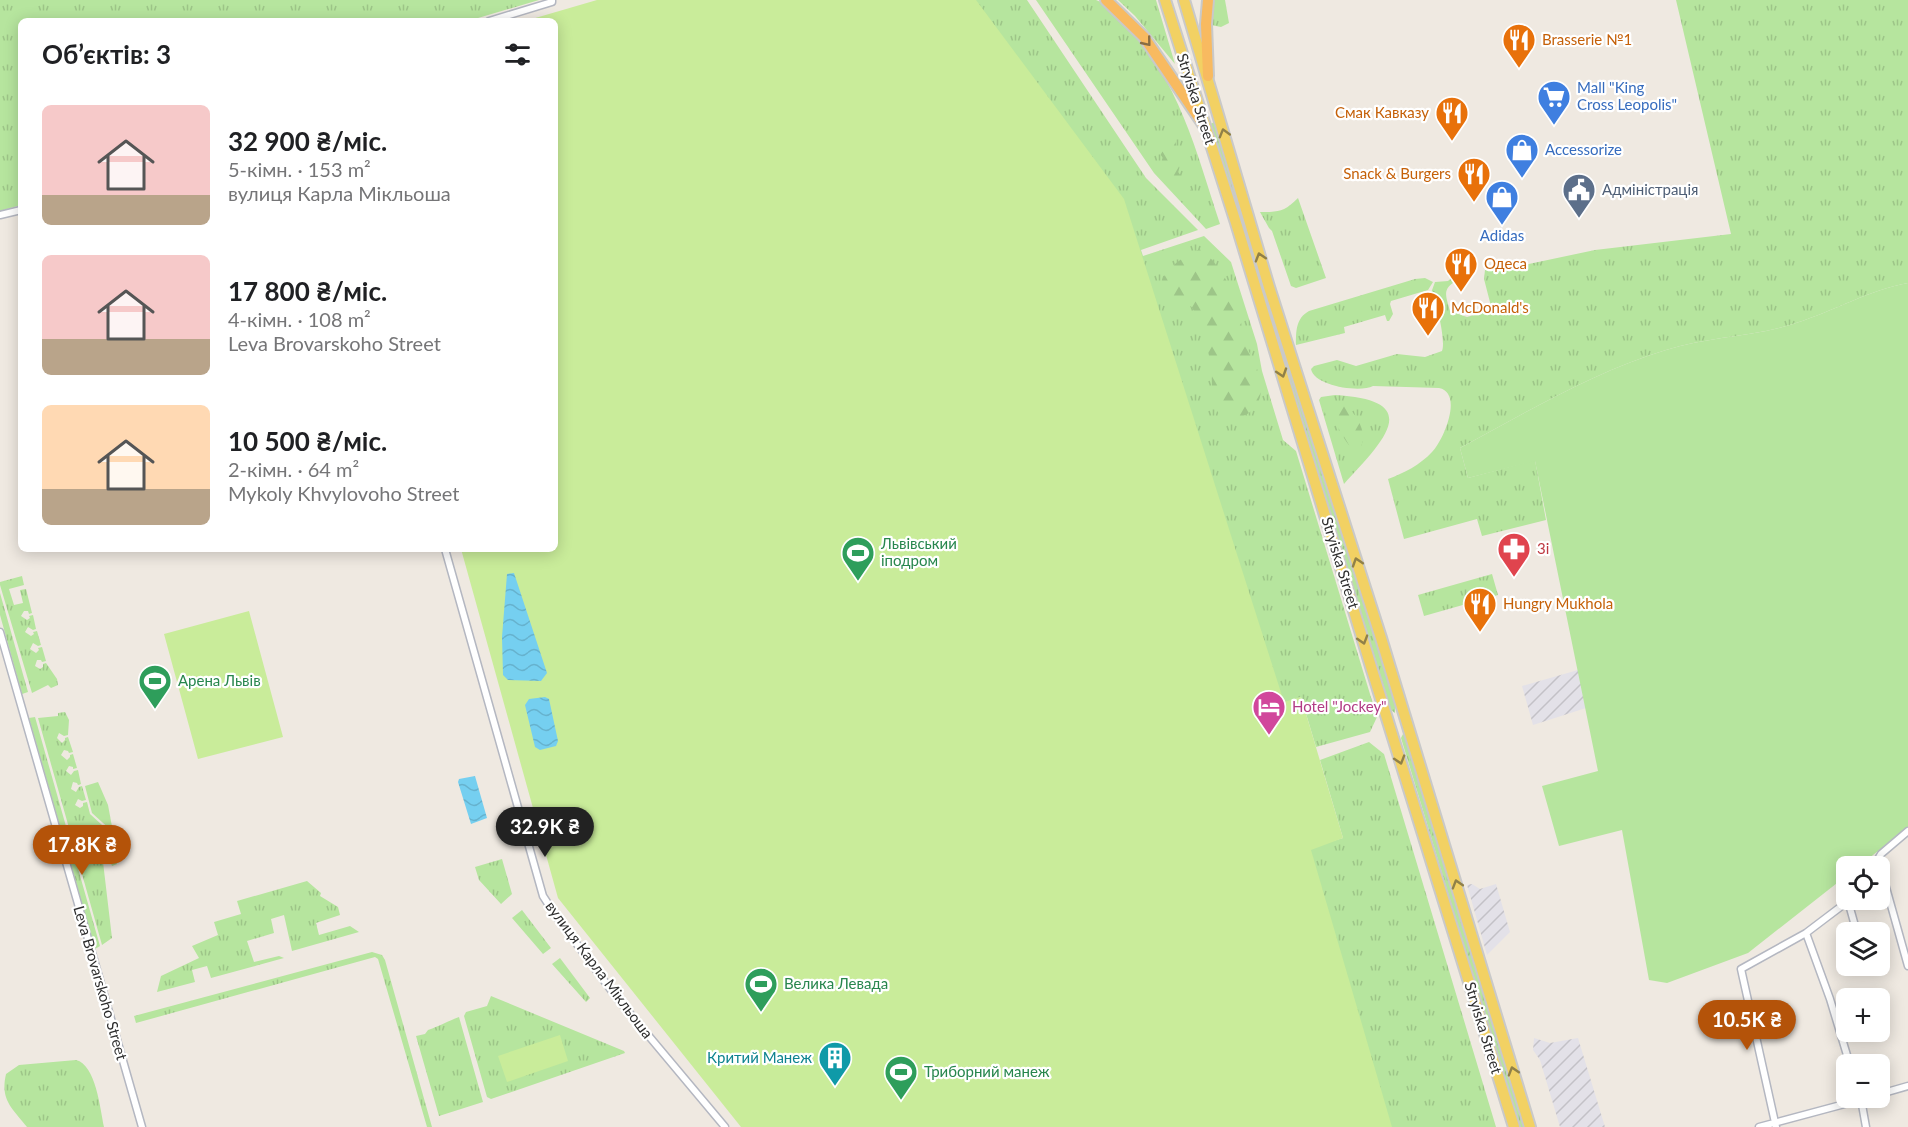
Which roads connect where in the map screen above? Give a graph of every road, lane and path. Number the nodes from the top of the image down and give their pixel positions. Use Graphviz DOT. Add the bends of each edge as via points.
graph roads {
  1 [pos="552,0"];
  2 [pos="1106,0"];
  3 [pos="1165,0"];
  4 [pos="1184,0"];
  5 [pos="1208,0"];
  6 [pos="499,18"];
  7 [pos="1208,76"];
  8 [pos="1203,124"];
  9 [pos="18,211"];
  10 [pos="0,215"];
  11 [pos="1278,313"];
  12 [pos="1264,317"];
  13 [pos="446,552"];
  14 [pos="0,632"];
  15 [pos="1908,831"];
  16 [pos="1854,922"];
  17 [pos="1908,932"];
  18 [pos="1806,933"];
  19 [pos="1900,935"];
  20 [pos="1908,966"];
  21 [pos="1847,1054"];
  22 [pos="1908,1086"];
  23 [pos="1890,1091"];
  24 [pos="1836,1107"];
  25 [pos="1864,1108"];
  26 [pos="1775,1125"];
  27 [pos="142,1127"];
  28 [pos="725,1127"];
  29 [pos="1514,1127"];
  30 [pos="1530,1127"];
  31 [pos="1759,1127"];
  32 [pos="1866,1127"];
  1 -- 6 [label="street"];
  2 -- 8 [label="highway, one-way" via="1144,37"];
  3 -- 8 [label="main road, Stryiska Street"];
  4 -- 7 [label="main road, Stryiska Street"];
  5 -- 7 [label="highway"];
  11 -- 7 [label="main road, Stryiska Street, one-way"];
  8 -- 12 [label="main road, Stryiska Street"];
  9 -- 10 [label="street"];
  11 -- 12 [label="main road"];
  30 -- 11 [label="main road, Stryiska Street, one-way" via="1382,638"];
  12 -- 29 [label="main road, Stryiska Street, one-way"];
  13 -- 28 [label="street, вулиця Карла Мікльоша" via="543,896 617,998"];
  14 -- 27 [label="street, Leva Brovarskoho Street"];
  15 -- 19 [label="street" via="1878,859"];
  16 -- 18 [label="street" via="1850,908 1843,905"];
  17 -- 19 [label="street"];
  18 -- 21 [label="street"];
  18 -- 26 [label="street" via="1741,969"];
  19 -- 20 [label="street"];
  22 -- 23 [label="street"];
  24 -- 26 [label="street"];
  25 -- 32 [label="street"];
  26 -- 31 [label="street"];
}
